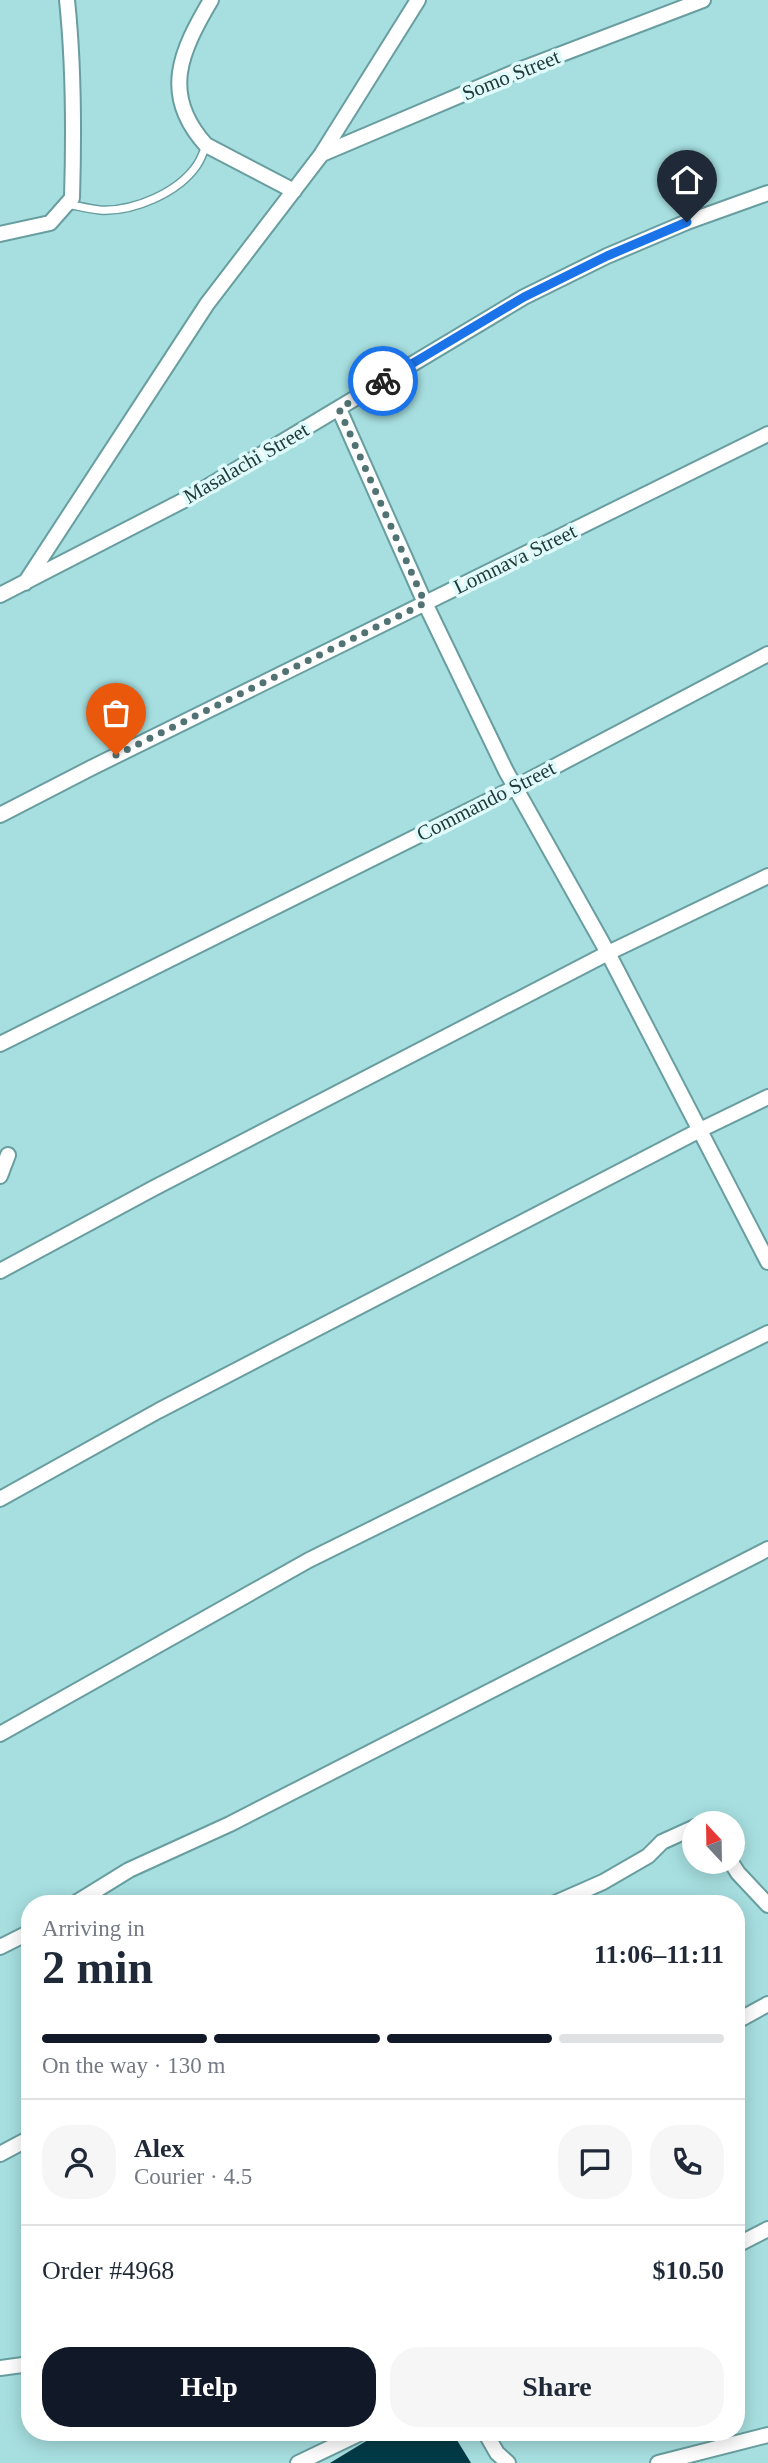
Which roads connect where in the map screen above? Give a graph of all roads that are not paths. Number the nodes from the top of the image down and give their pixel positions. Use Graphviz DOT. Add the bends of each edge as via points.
graph roads {
  1 [pos="67,0"];
  2 [pos="211,0"];
  3 [pos="418,0"];
  4 [pos="703,0"];
  5 [pos="206,145"];
  6 [pos="321,155"];
  7 [pos="294,191"];
  8 [pos="768,193"];
  9 [pos="67,204"];
  10 [pos="0,233"];
  11 [pos="339,409"];
  12 [pos="768,434"];
  13 [pos="24,584"];
  14 [pos="0,595"];
  15 [pos="425,603"];
  16 [pos="768,654"];
  17 [pos="514,788"];
  18 [pos="0,815"];
  19 [pos="768,876"];
  20 [pos="608,953"];
  21 [pos="0,1044"];
  22 [pos="768,1097"];
  23 [pos="700,1130"];
  24 [pos="8,1155"];
  25 [pos="0,1176"];
  26 [pos="768,1262"];
  27 [pos="0,1271"];
  28 [pos="768,1334"];
  29 [pos="0,1499"];
  30 [pos="768,1549"];
  31 [pos="0,1734"];
  32 [pos="682,1833"];
  33 [pos="738,1874"];
  34 [pos="89,1895"];
  35 [pos="574,1895"];
  36 [pos="768,1905"];
  37 [pos="21,1936"];
  38 [pos="0,1947"];
  39 [pos="768,2004"];
  40 [pos="745,2017"];
  41 [pos="21,2143"];
  42 [pos="0,2154"];
  43 [pos="768,2229"];
  44 [pos="745,2241"];
  45 [pos="21,2365"];
  46 [pos="0,2368"];
  47 [pos="768,2435"];
  48 [pos="344,2441"];
  49 [pos="491,2441"];
  50 [pos="744,2441"];
  51 [pos="745,2441"];
  52 [pos="299,2463"];
  53 [pos="508,2463"];
  54 [pos="658,2463"];
  1 -- 9 [label="street" via="74,107 72,198"];
  2 -- 5 [label="street" via="184,51 180,72 186,113"];
  3 -- 6 [label="street"];
  4 -- 6 [label="street, Somo Street" via="522,69"];
  5 -- 7 [label="street"];
  5 -- 9 [label="lane" via="197,166 180,182 147,200 99,210"];
  6 -- 7 [label="street"];
  7 -- 13 [label="street" via="207,304"];
  8 -- 11 [label="street, Masalachi Street" via="607,256 524,297"];
  9 -- 10 [label="street" via="50,223"];
  11 -- 13 [label="street, Masalachi Street" via="192,496"];
  11 -- 15 [label="street"];
  12 -- 15 [label="street, Lomnava Street"];
  13 -- 14 [label="street, Masalachi Street"];
  15 -- 17 [label="street"];
  15 -- 18 [label="street, Lomnava Street"];
  16 -- 17 [label="street, Commando Street"];
  17 -- 20 [label="street"];
  17 -- 21 [label="street, Commando Street"];
  19 -- 20 [label="street"];
  20 -- 23 [label="street"];
  20 -- 27 [label="street"];
  22 -- 23 [label="street"];
  23 -- 26 [label="street"];
  23 -- 29 [label="street" via="158,1411"];
  24 -- 25 [label="street"];
  28 -- 31 [label="street" via="309,1560"];
  30 -- 34 [label="street" via="230,1824 130,1870"];
  32 -- 35 [label="street"];
  33 -- 36 [label="street"];
  37 -- 38 [label="street"];
  39 -- 40 [label="street"];
  41 -- 42 [label="street"];
  43 -- 44 [label="street"];
  45 -- 46 [label="street"];
  47 -- 51 [label="street"];
  48 -- 52 [label="street"];
  49 -- 53 [label="street"];
  50 -- 54 [label="street"];
}
